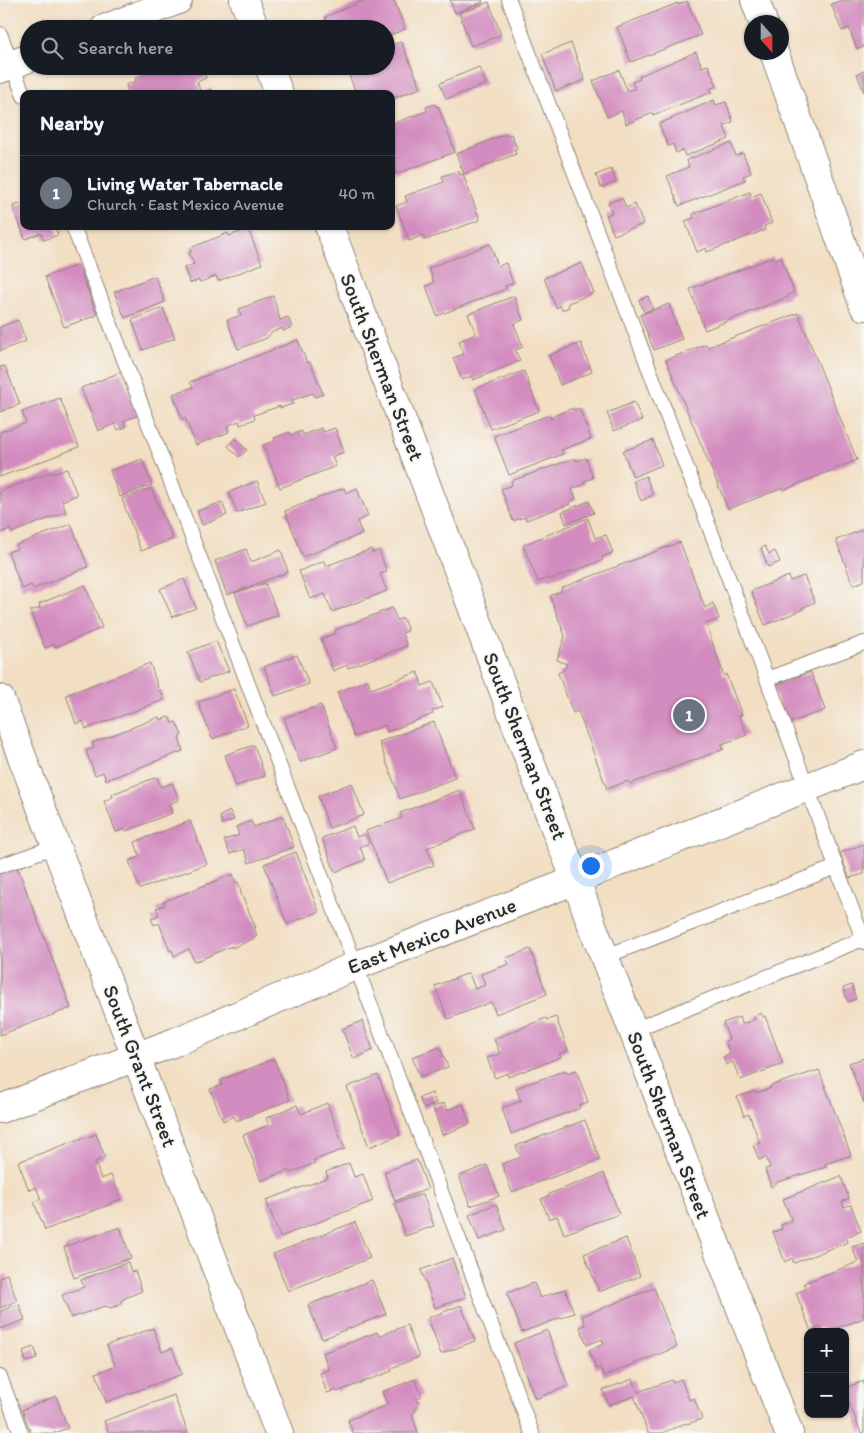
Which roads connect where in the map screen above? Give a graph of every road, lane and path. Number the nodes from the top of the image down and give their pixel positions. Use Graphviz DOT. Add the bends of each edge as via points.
graph roads {
  1 [pos="178,0"];
  2 [pos="244,0"];
  3 [pos="509,0"];
  4 [pos="755,0"];
  5 [pos="760,15"];
  6 [pos="127,20"];
  7 [pos="252,20"];
  8 [pos="0,34"];
  9 [pos="777,60"];
  10 [pos="13,64"];
  11 [pos="272,75"];
  12 [pos="22,90"];
  13 [pos="278,90"];
  14 [pos="76,230"];
  15 [pos="331,230"];
  16 [pos="864,306"];
  17 [pos="864,643"];
  18 [pos="767,679"];
  19 [pos="0,699"];
  20 [pos="864,765"];
  21 [pos="806,787"];
  22 [pos="56,846"];
  23 [pos="0,866"];
  24 [pos="836,867"];
  25 [pos="576,880"];
  26 [pos="863,941"];
  27 [pos="604,957"];
  28 [pos="355,966"];
  29 [pos="633,1030"];
  30 [pos="136,1057"];
  31 [pos="0,1109"];
  32 [pos="0,1377"];
  33 [pos="21,1433"];
  34 [pos="279,1433"];
  35 [pos="532,1433"];
  36 [pos="789,1433"];
  1 -- 6 [label="street"];
  2 -- 7 [label="street"];
  3 -- 18 [label="lane"];
  4 -- 5 [label="street"];
  8 -- 10 [label="lane"];
  9 -- 16 [label="street"];
  10 -- 12 [label="lane"];
  11 -- 13 [label="street"];
  14 -- 28 [label="lane"];
  15 -- 25 [label="street, South Sherman Street"];
  17 -- 18 [label="lane"];
  18 -- 21 [label="lane"];
  19 -- 22 [label="street, South Grant Street"];
  20 -- 21 [label="street, East Mexico Avenue"];
  21 -- 24 [label="lane"];
  21 -- 25 [label="street, East Mexico Avenue"];
  22 -- 23 [label="lane"];
  22 -- 30 [label="street, South Grant Street"];
  24 -- 26 [label="lane"];
  24 -- 27 [label="lane"];
  25 -- 27 [label="street, South Sherman Street"];
  25 -- 28 [label="street, East Mexico Avenue"];
  26 -- 29 [label="lane"];
  27 -- 29 [label="street, South Sherman Street"];
  28 -- 30 [label="street, East Mexico Avenue"];
  28 -- 35 [label="lane"];
  29 -- 36 [label="street, South Sherman Street"];
  30 -- 31 [label="street, East Mexico Avenue"];
  30 -- 34 [label="street, South Grant Street"];
  32 -- 33 [label="lane"];
}
